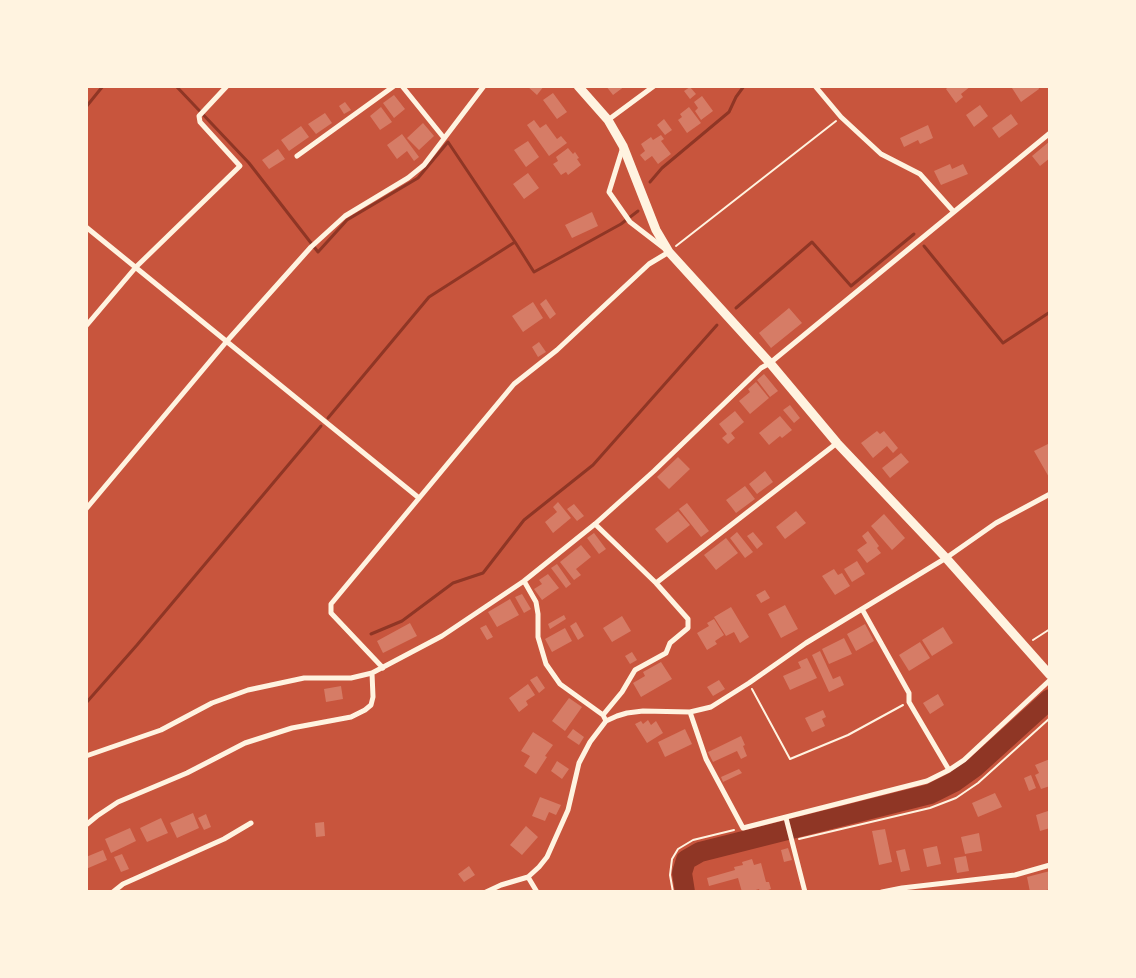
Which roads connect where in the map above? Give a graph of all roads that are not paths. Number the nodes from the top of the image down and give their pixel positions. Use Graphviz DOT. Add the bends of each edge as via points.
graph roads {
  1 [pos="227,86"];
  2 [pos="394,86"];
  3 [pos="402,86"];
  4 [pos="484,86"];
  5 [pos="578,86"];
  6 [pos="654,86"];
  7 [pos="815,86"];
  8 [pos="608,120"];
  9 [pos="1050,133"];
  10 [pos="444,138"];
  11 [pos="623,146"];
  12 [pos="297,156"];
  13 [pos="954,212"];
  14 [pos="86,227"];
  15 [pos="669,252"];
  16 [pos="136,267"];
  17 [pos="86,326"];
  18 [pos="227,341"];
  19 [pos="770,363"];
  20 [pos="837,443"];
  21 [pos="1050,494"];
  22 [pos="419,498"];
  23 [pos="86,509"];
  24 [pos="595,524"];
  25 [pos="946,558"];
  26 [pos="524,581"];
  27 [pos="656,583"];
  28 [pos="862,609"];
  29 [pos="383,668"];
  30 [pos="372,673"];
  31 [pos="1050,675"];
  32 [pos="1050,680"];
  33 [pos="690,712"];
  34 [pos="603,715"];
  35 [pos="606,721"];
  36 [pos="86,756"];
  37 [pos="950,770"];
  38 [pos="786,818"];
  39 [pos="251,823"];
  40 [pos="86,825"];
  41 [pos="1050,865"];
  42 [pos="528,877"];
  43 [pos="113,892"];
  44 [pos="486,892"];
  45 [pos="537,892"];
  46 [pos="805,892"];
  47 [pos="882,892"];
  1 -- 16 [label="street" via="200,116 200,122 240,166"];
  2 -- 12 [label="street"];
  3 -- 10 [label="street"];
  4 -- 10 [label="street"];
  5 -- 8 [label="main road"];
  6 -- 8 [label="street"];
  7 -- 13 [label="street" via="841,117 880,154 920,174"];
  8 -- 11 [label="main road"];
  9 -- 13 [label="street"];
  10 -- 18 [label="street" via="424,165 345,216 313,245"];
  11 -- 15 [label="main road" via="656,230"];
  11 -- 15 [label="street" via="609,192 625,217"];
  13 -- 19 [label="street"];
  14 -- 16 [label="street"];
  15 -- 19 [label="main road"];
  15 -- 22 [label="street" via="649,264 557,350 514,384"];
  16 -- 17 [label="street"];
  16 -- 18 [label="street"];
  18 -- 22 [label="street"];
  18 -- 23 [label="street"];
  19 -- 20 [label="main road"];
  19 -- 24 [label="street"];
  20 -- 25 [label="main road"];
  20 -- 27 [label="street"];
  21 -- 25 [label="street" via="996,523"];
  22 -- 29 [label="street" via="331,604 331,613"];
  24 -- 26 [label="street"];
  24 -- 27 [label="street"];
  25 -- 28 [label="street"];
  25 -- 31 [label="main road"];
  26 -- 29 [label="street" via="442,636"];
  26 -- 34 [label="street" via="536,602 538,637 546,664 560,684"];
  27 -- 34 [label="street" via="688,619 688,628 670,644 666,653 635,670"];
  28 -- 33 [label="street" via="710,707"];
  28 -- 37 [label="street" via="909,693 909,702"];
  29 -- 30 [label="street"];
  30 -- 36 [label="street" via="351,678 304,678 248,690 212,703 161,730"];
  30 -- 40 [label="street" via="373,698 366,710 351,717 292,728 245,743 187,774 118,802"];
  32 -- 37 [label="street"];
  33 -- 35 [label="street" via="643,711"];
  33 -- 38 [label="street" via="706,759 743,828"];
  34 -- 35 [label="street"];
  35 -- 42 [label="street" via="579,763 568,810 547,857"];
  37 -- 38 [label="street" via="927,781"];
  38 -- 46 [label="street"];
  39 -- 43 [label="street"];
  41 -- 47 [label="street" via="1015,875"];
  42 -- 44 [label="street"];
  42 -- 45 [label="street"];
}
